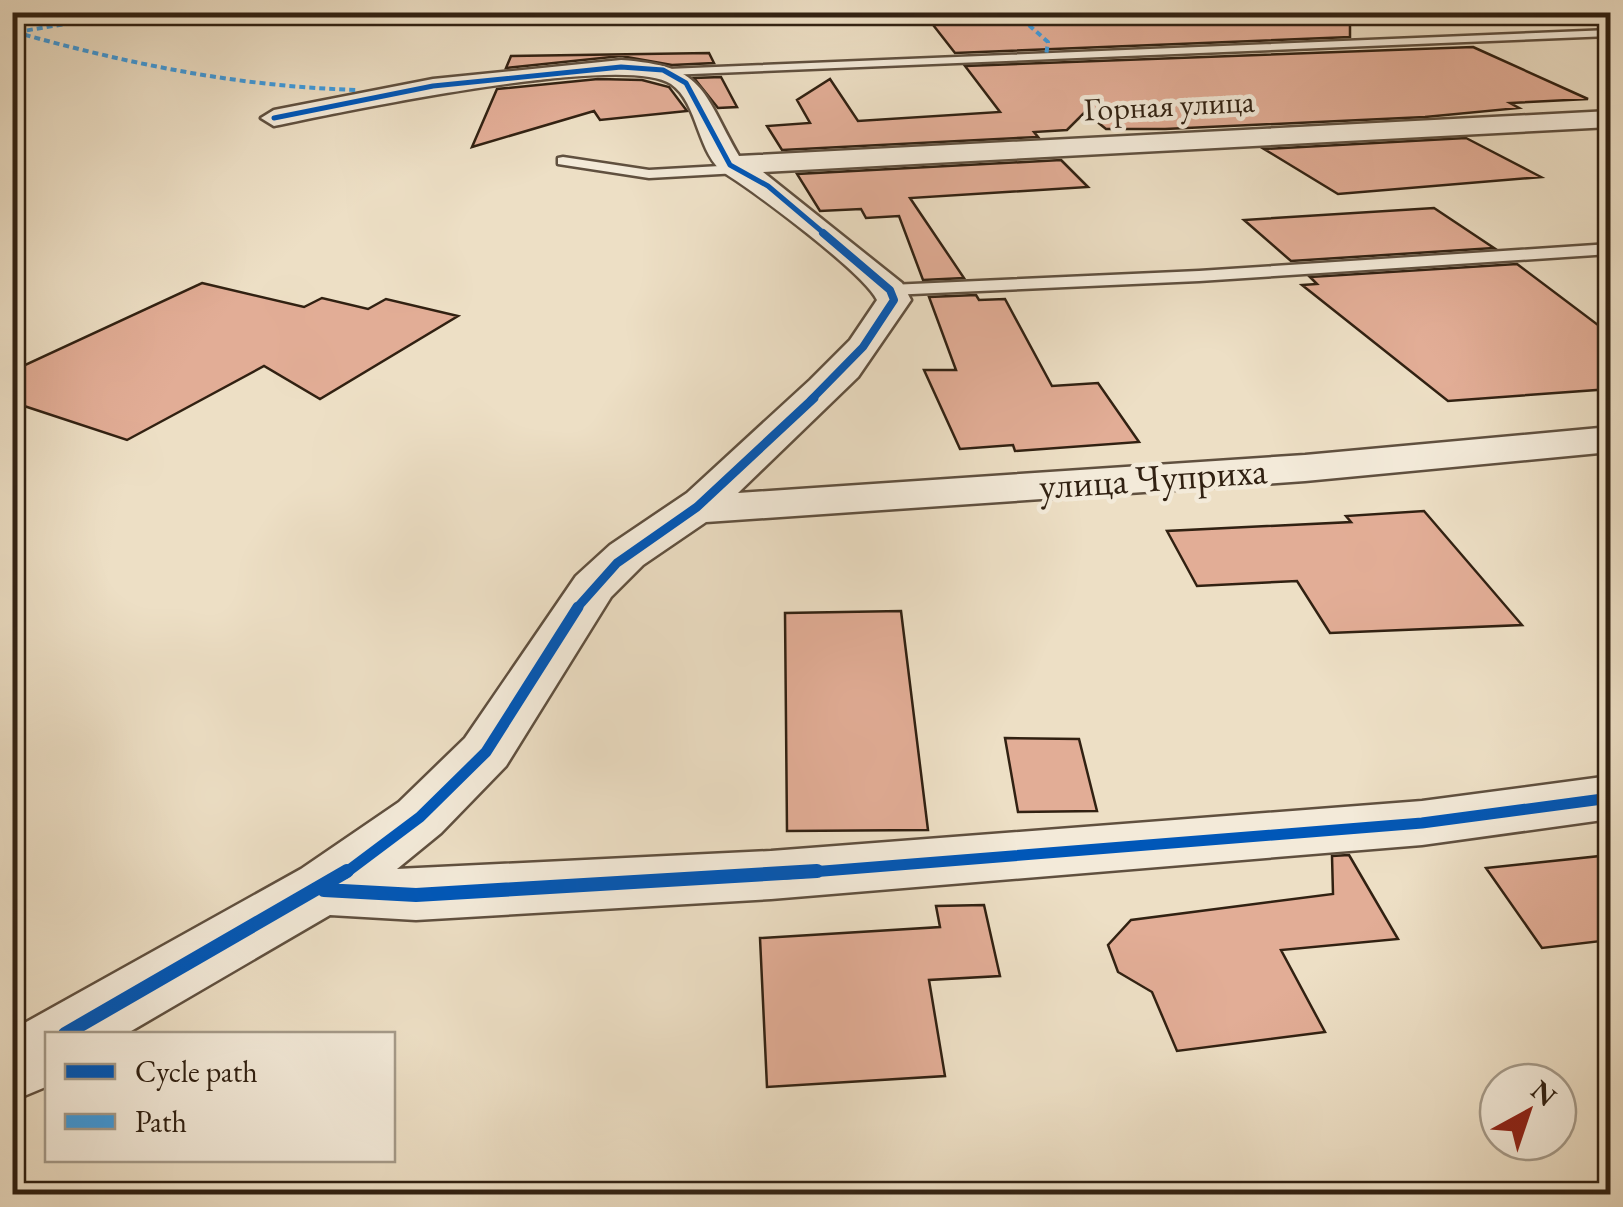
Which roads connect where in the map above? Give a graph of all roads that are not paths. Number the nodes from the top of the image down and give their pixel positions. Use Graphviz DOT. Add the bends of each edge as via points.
graph roads {
  1 [pos="1610,33"];
  2 [pos="668,72"];
  3 [pos="274,118"];
  4 [pos="1610,119"];
  5 [pos="563,161"];
  6 [pos="734,167"];
  7 [pos="1610,249"];
  8 [pos="890,290"];
  9 [pos="1610,440"];
  10 [pos="695,509"];
  11 [pos="1610,798"];
  12 [pos="324,890"];
  13 [pos="70,1032"];
  14 [pos="45,1048"];
  15 [pos="12,1069"];
  1 -- 2 [label="lane"];
  2 -- 3 [label="street" via="621,67 450,84"];
  2 -- 6 [label="street" via="686,83"];
  4 -- 6 [label="street, Горная улица"];
  5 -- 6 [label="lane" via="665,174"];
  6 -- 8 [label="street" via="768,186"];
  7 -- 8 [label="lane"];
  8 -- 10 [label="street" via="894,300 881,325 848,365"];
  9 -- 10 [label="street, улица Чуприха"];
  10 -- 12 [label="street" via="613,566 570,616 466,776"];
  11 -- 12 [label="street" via="1422,823 771,875 416,895"];
  12 -- 13 [label="street"];
  14 -- 15 [label="street"];
}
